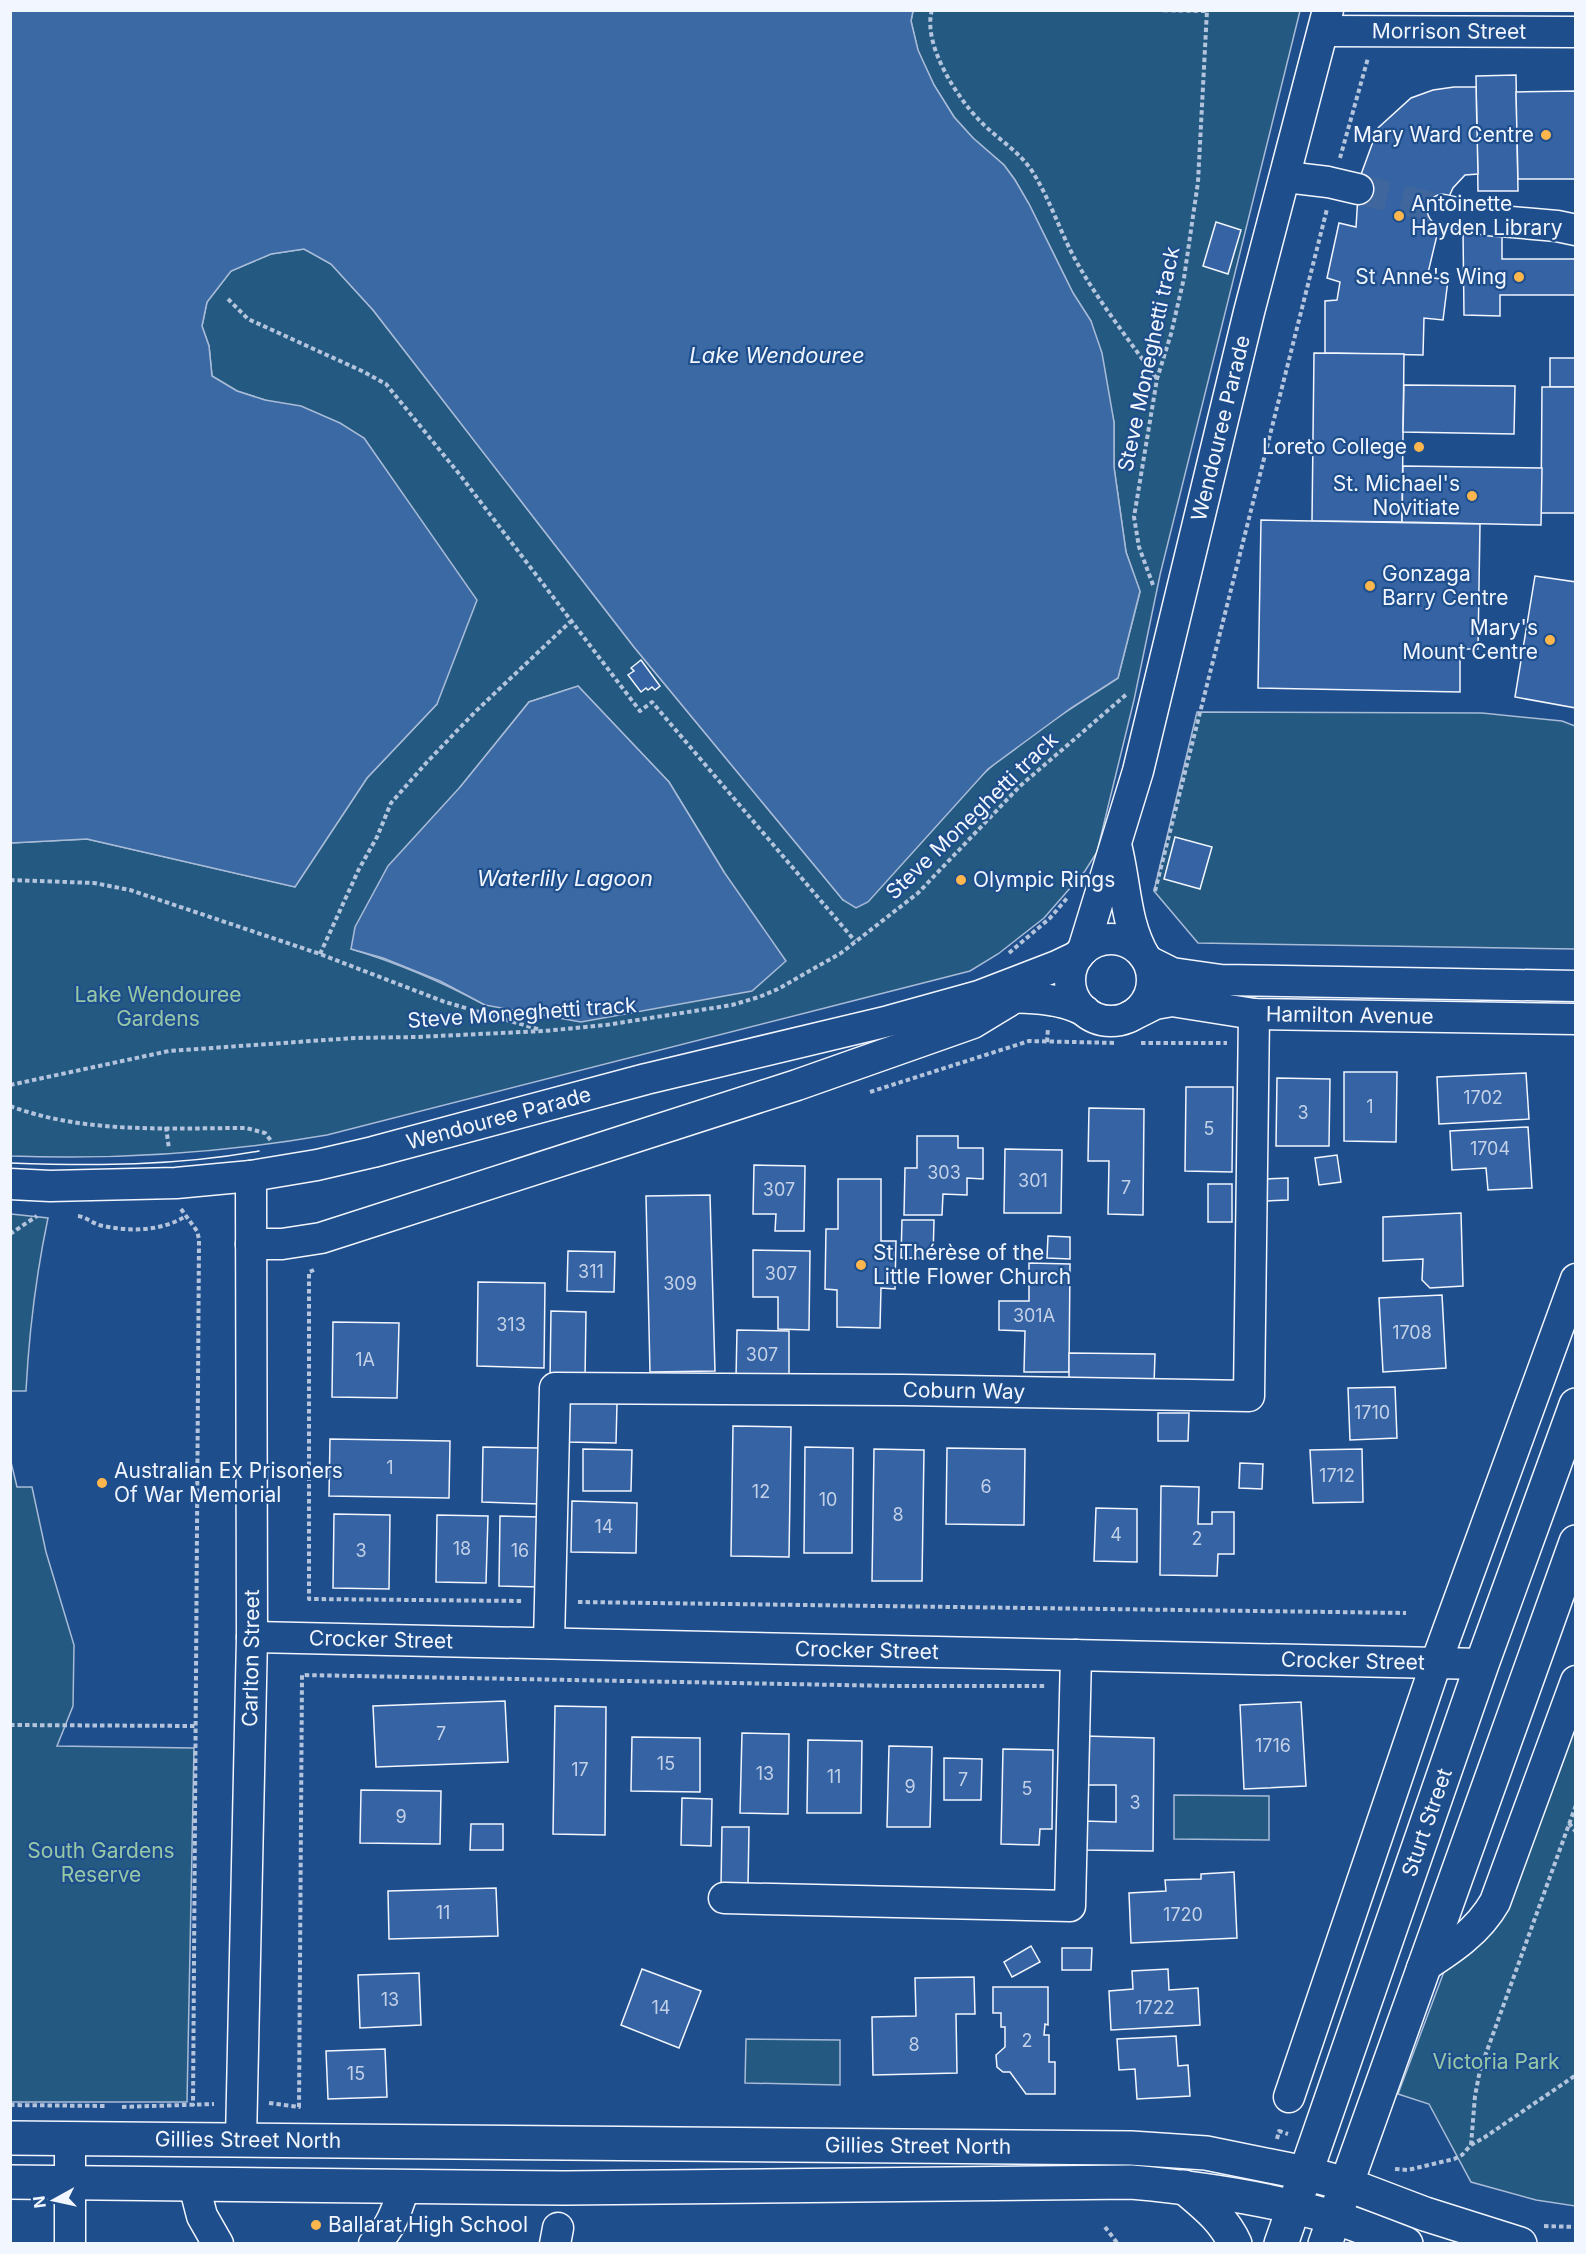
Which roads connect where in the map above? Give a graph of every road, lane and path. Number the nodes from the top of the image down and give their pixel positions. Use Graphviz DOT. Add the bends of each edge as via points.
graph roads {
  1 [pos="932,10"];
  2 [pos="1156,10"];
  3 [pos="1207,11"];
  4 [pos="1326,21"];
  5 [pos="1575,32"];
  6 [pos="1368,58"];
  7 [pos="1286,177"];
  8 [pos="1346,186"];
  9 [pos="1443,210"];
  10 [pos="1575,230"];
  11 [pos="228,299"];
  12 [pos="1157,379"];
  13 [pos="1155,591"];
  14 [pos="570,622"];
  15 [pos="1131,690"];
  16 [pos="1117,846"];
  17 [pos="10,880"];
  18 [pos="1072,892"];
  19 [pos="1154,897"];
  20 [pos="855,941"];
  21 [pos="1080,953"];
  22 [pos="320,954"];
  23 [pos="1147,959"];
  24 [pos="1004,960"];
  25 [pos="1575,986"];
  26 [pos="979,996"];
  27 [pos="1014,998"];
  28 [pos="1085,1011"];
  29 [pos="1254,1014"];
  30 [pos="1129,1017"];
  31 [pos="1575,1019"];
  32 [pos="544,1031"];
  33 [pos="10,1085"];
  34 [pos="10,1106"];
  35 [pos="166,1127"];
  36 [pos="272,1142"];
  37 [pos="169,1149"];
  38 [pos="251,1176"];
  39 [pos="12,1182"];
  40 [pos="180,1203"];
  41 [pos="47,1216"];
  42 [pos="70,1216"];
  43 [pos="186,1216"];
  44 [pos="10,1234"];
  45 [pos="251,1244"];
  46 [pos="309,1272"];
  47 [pos="1575,1279"];
  48 [pos="1575,1404"];
  49 [pos="1575,1542"];
  50 [pos="550,1601"];
  51 [pos="1406,1613"];
  52 [pos="252,1637"];
  53 [pos="549,1644"];
  54 [pos="1076,1655"];
  55 [pos="1436,1663"];
  56 [pos="1482,1664"];
  57 [pos="1575,1681"];
  58 [pos="1075,1686"];
  59 [pos="10,1725"];
  60 [pos="196,1726"];
  61 [pos="1575,1805"];
  62 [pos="1569,1822"];
  63 [pos="1575,1832"];
  64 [pos="724,1898"];
  65 [pos="1422,1968"];
  66 [pos="1575,2075"];
  67 [pos="1289,2097"];
  68 [pos="242,2102"];
  69 [pos="10,2105"];
  70 [pos="193,2106"];
  71 [pos="10,2138"];
  72 [pos="70,2139"];
  73 [pos="242,2140"];
  74 [pos="485,2143"];
  75 [pos="1471,2145"];
  76 [pos="1389,2169"];
  77 [pos="1305,2173"];
  78 [pos="10,2182"];
  79 [pos="70,2183"];
  80 [pos="1346,2184"];
  81 [pos="194,2185"];
  82 [pos="1184,2187"];
  83 [pos="404,2188"];
  84 [pos="485,2188"];
  85 [pos="1294,2207"];
  86 [pos="1105,2227"];
  87 [pos="1330,2231"];
  88 [pos="70,2244"];
  89 [pos="218,2244"];
  90 [pos="374,2244"];
  91 [pos="1118,2244"];
  92 [pos="1235,2244"];
  93 [pos="1281,2244"];
  94 [pos="1406,2244"];
  95 [pos="1520,2244"];
  1 -- 12 [label="path" via="931,33 951,82 981,122 1025,160 1089,282"];
  2 -- 3 [label="path"];
  3 -- 12 [label="path, Steve Moneghetti track" via="1198,182 1184,278"];
  4 -- 5 [label="street, Morrison Street"];
  4 -- 7 [label="street, Wendouree Parade"];
  6 -- 8 [label="path"];
  7 -- 8 [label="street"];
  7 -- 16 [label="street, Wendouree Parade"];
  8 -- 19 [label="path"];
  9 -- 10 [label="street" via="1488,220"];
  11 -- 14 [label="path" via="248,319 386,384"];
  12 -- 13 [label="path, Steve Moneghetti track" via="1134,517 1139,547"];
  14 -- 20 [label="path" via="640,711 652,702"];
  14 -- 22 [label="path" via="476,711 391,802 378,837"];
  15 -- 20 [label="path, Steve Moneghetti track" via="1020,786 918,893"];
  16 -- 21 [label="street, Wendouree Parade"];
  16 -- 23 [label="street, Wendouree Parade" via="1130,924"];
  17 -- 22 [label="path" via="94,883 130,890"];
  18 -- 24 [label="path"];
  20 -- 32 [label="path, Steve Moneghetti track" via="778,989 732,1005"];
  21 -- 23 [label="street" via="1091,944 1111,938 1130,944"];
  21 -- 26 [label="street, Wendouree Parade"];
  21 -- 28 [label="street" via="1070,974 1070,984"];
  22 -- 32 [label="path" via="445,1002"];
  23 -- 25 [label="street, Hamilton Avenue" via="1172,973 1221,980"];
  23 -- 30 [label="street" via="1151,972 1149,993 1145,1003"];
  26 -- 27 [label="street, Wendouree Parade"];
  26 -- 38 [label="street, Wendouree Parade" via="374,1152"];
  27 -- 28 [label="street, Wendouree Parade" via="1059,1000"];
  27 -- 45 [label="street" via="973,1023 724,1109 321,1238"];
  28 -- 30 [label="street" via="1106,1020"];
  29 -- 30 [label="street, Hamilton Avenue" via="1172,1001 1155,1004"];
  29 -- 31 [label="street, Hamilton Avenue"];
  29 -- 50 [label="street, Coburn Way" via="1249,1396 555,1388"];
  32 -- 33 [label="path, Steve Moneghetti track" via="354,1038 169,1051"];
  34 -- 35 [label="path" via="92,1125"];
  35 -- 36 [label="path" via="246,1128 265,1133"];
  35 -- 37 [label="path"];
  38 -- 39 [label="street, Wendouree Parade" via="131,1185"];
  38 -- 45 [label="street, Carlton Street"];
  40 -- 43 [label="path"];
  41 -- 44 [label="path" via="36,1216"];
  42 -- 43 [label="path" via="82,1216 102,1226 144,1229 168,1225"];
  43 -- 60 [label="path" via="198,1239"];
  45 -- 52 [label="street, Carlton Street"];
  46 -- 50 [label="path" via="309,1599"];
  47 -- 55 [label="street, Sturt Street"];
  48 -- 56 [label="main road, Sturt Street"];
  49 -- 65 [label="main road, Sturt Street"];
  50 -- 51 [label="path"];
  50 -- 53 [label="street, Coburn Way"];
  52 -- 53 [label="street, Crocker Street"];
  52 -- 68 [label="street, Carlton Street"];
  53 -- 54 [label="street, Crocker Street"];
  54 -- 55 [label="street, Crocker Street"];
  54 -- 58 [label="street"];
  55 -- 56 [label="street, Crocker Street"];
  55 -- 67 [label="street, Sturt Street"];
  56 -- 77 [label="main road, Sturt Street"];
  57 -- 65 [label="street" via="1495,1902 1471,1933"];
  58 -- 64 [label="street" via="1070,1906"];
  58 -- 68 [label="path" via="302,1675 299,2107"];
  59 -- 60 [label="path"];
  60 -- 70 [label="path"];
  61 -- 62 [label="path"];
  62 -- 63 [label="path"];
  62 -- 75 [label="path" via="1480,2070"];
  65 -- 80 [label="main road, Sturt Street"];
  66 -- 75 [label="path"];
  68 -- 70 [label="path"];
  68 -- 73 [label="street, Carlton Street"];
  69 -- 70 [label="path"];
  71 -- 72 [label="main road, Gillies Street North"];
  72 -- 73 [label="main road, Gillies Street North"];
  72 -- 79 [label="street"];
  73 -- 74 [label="main road, Gillies Street North"];
  74 -- 77 [label="main road, Gillies Street North" via="1131,2148 1206,2153"];
  74 -- 84 [label="main road"];
  75 -- 76 [label="path" via="1454,2159 1408,2170"];
  77 -- 80 [label="main road, Gillies Street North"];
  77 -- 85 [label="main road, Sturt Street"];
  78 -- 79 [label="main road, Gillies Street North"];
  79 -- 81 [label="main road, Gillies Street North"];
  79 -- 88 [label="street"];
  80 -- 87 [label="main road, Sturt Street"];
  80 -- 95 [label="main road, Gillies Street North"];
  81 -- 83 [label="main road, Gillies Street North"];
  81 -- 89 [label="street" via="202,2216"];
  82 -- 84 [label="main road, Gillies Street North" via="1072,2182"];
  82 -- 85 [label="main road, Gillies Street North"];
  82 -- 92 [label="main road" via="1221,2220"];
  83 -- 84 [label="main road, Gillies Street North"];
  83 -- 90 [label="street" via="394,2218"];
  85 -- 87 [label="main road, Gillies Street North"];
  85 -- 93 [label="main road, Sturt Street"];
  86 -- 91 [label="path"];
  87 -- 94 [label="main road, Gillies Street North"];
}
